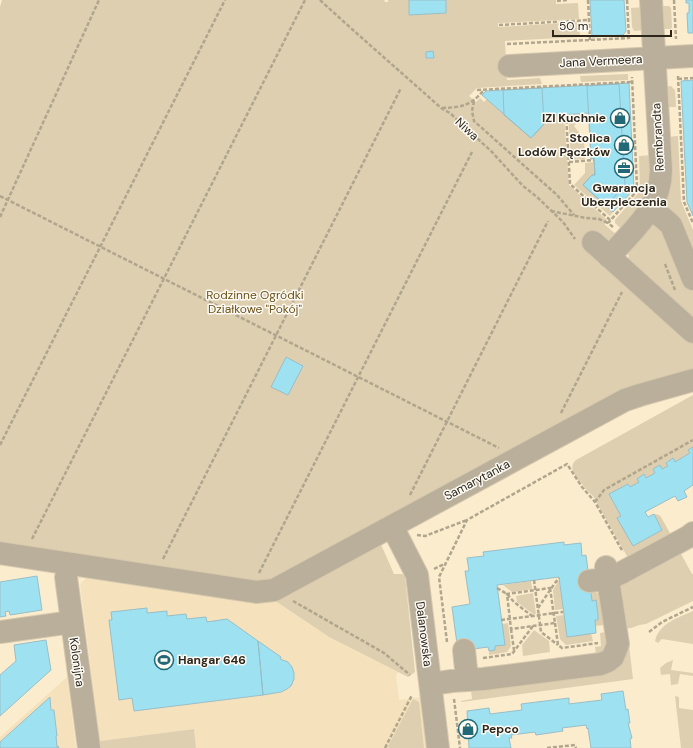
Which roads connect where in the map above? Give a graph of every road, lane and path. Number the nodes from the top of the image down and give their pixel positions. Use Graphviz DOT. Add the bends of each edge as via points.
graph roads {
  1 [pos="99,0"];
  2 [pos="225,0"];
  3 [pos="305,0"];
  4 [pos="320,0"];
  5 [pos="567,0"];
  6 [pos="588,0"];
  7 [pos="627,0"];
  8 [pos="651,0"];
  9 [pos="674,0"];
  10 [pos="557,1"];
  11 [pos="589,20"];
  12 [pos="499,25"];
  13 [pos="629,38"];
  14 [pos="590,40"];
  15 [pos="508,44"];
  16 [pos="630,45"];
  17 [pos="685,51"];
  18 [pos="654,58"];
  19 [pos="509,66"];
  20 [pos="678,74"];
  21 [pos="632,76"];
  22 [pos="693,78"];
  23 [pos="678,79"];
  24 [pos="632,82"];
  25 [pos="401,88"];
  26 [pos="485,89"];
  27 [pos="477,90"];
  28 [pos="474,101"];
  29 [pos="441,108"];
  30 [pos="566,114"];
  31 [pos="472,152"];
  32 [pos="594,160"];
  33 [pos="569,162"];
  34 [pos="0,196"];
  35 [pos="8,200"];
  36 [pos="650,209"];
  37 [pos="551,211"];
  38 [pos="574,215"];
  39 [pos="0,217"];
  40 [pos="548,221"];
  41 [pos="609,221"];
  42 [pos="693,223"];
  43 [pos="614,228"];
  44 [pos="585,242"];
  45 [pos="101,246"];
  46 [pos="610,257"];
  47 [pos="164,278"];
  48 [pos="693,278"];
  49 [pos="624,289"];
  50 [pos="693,332"];
  51 [pos="276,335"];
  52 [pos="358,376"];
  53 [pos="693,380"];
  54 [pos="560,414"];
  55 [pos="446,421"];
  56 [pos="693,440"];
  57 [pos="0,445"];
  58 [pos="501,448"];
  59 [pos="407,501"];
  60 [pos="595,502"];
  61 [pos="467,520"];
  62 [pos="392,526"];
  63 [pos="693,533"];
  64 [pos="29,545"];
  65 [pos="0,553"];
  66 [pos="160,565"];
  67 [pos="632,567"];
  68 [pos="66,577"];
  69 [pos="559,578"];
  70 [pos="534,580"];
  71 [pos="265,586"];
  72 [pos="497,588"];
  73 [pos="550,588"];
  74 [pos="535,590"];
  75 [pos="507,594"];
  76 [pos="693,607"];
  77 [pos="538,608"];
  78 [pos="563,612"];
  79 [pos="554,613"];
  80 [pos="539,615"];
  81 [pos="532,616"];
  82 [pos="510,619"];
  83 [pos="501,620"];
  84 [pos="72,622"];
  85 [pos="555,623"];
  86 [pos="540,625"];
  87 [pos="534,626"];
  88 [pos="511,629"];
  89 [pos="0,632"];
  90 [pos="649,632"];
  91 [pos="593,644"];
  92 [pos="558,646"];
  93 [pos="456,647"];
  94 [pos="514,651"];
  95 [pos="489,657"];
  96 [pos="459,680"];
  97 [pos="419,686"];
  98 [pos="89,748"];
  99 [pos="385,748"];
  100 [pos="438,748"];
  101 [pos="460,748"];
  102 [pos="547,748"];
  103 [pos="576,748"];
  1 -- 35 [label="path"];
  2 -- 45 [label="path"];
  3 -- 47 [label="path"];
  4 -- 29 [label="path, Niwa"];
  5 -- 10 [label="path"];
  6 -- 11 [label="path"];
  7 -- 13 [label="path"];
  8 -- 18 [label="street, Rembrandta"];
  9 -- 17 [label="path"];
  11 -- 12 [label="path"];
  11 -- 14 [label="path"];
  13 -- 14 [label="path"];
  13 -- 16 [label="path"];
  14 -- 15 [label="path"];
  17 -- 18 [label="street, Jana Vermeera"];
  18 -- 19 [label="street, Jana Vermeera"];
  18 -- 36 [label="street, Rembrandta" via="661,176 657,195"];
  20 -- 23 [label="path"];
  21 -- 24 [label="path"];
  22 -- 23 [label="path"];
  23 -- 42 [label="path" via="684,202"];
  24 -- 26 [label="path"];
  24 -- 41 [label="path" via="637,187 635,193"];
  25 -- 51 [label="path"];
  26 -- 27 [label="path"];
  26 -- 28 [label="path"];
  28 -- 29 [label="path" via="463,106"];
  28 -- 38 [label="path" via="474,120 557,195"];
  29 -- 37 [label="path, Niwa" via="450,113 492,152 522,186"];
  30 -- 33 [label="path"];
  31 -- 52 [label="path"];
  32 -- 33 [label="path"];
  33 -- 41 [label="path" via="570,184"];
  34 -- 35 [label="path"];
  35 -- 39 [label="path"];
  35 -- 45 [label="path"];
  36 -- 46 [label="street, Rembrandta"];
  36 -- 48 [label="street" via="671,225"];
  37 -- 38 [label="path"];
  37 -- 44 [label="path, Niwa"];
  38 -- 41 [label="path"];
  40 -- 55 [label="path"];
  41 -- 43 [label="path"];
  44 -- 46 [label="street"];
  45 -- 47 [label="path"];
  45 -- 57 [label="path"];
  46 -- 50 [label="street"];
  47 -- 51 [label="path"];
  47 -- 64 [label="path"];
  49 -- 54 [label="path"];
  51 -- 52 [label="path"];
  51 -- 66 [label="path"];
  52 -- 55 [label="path"];
  52 -- 71 [label="path"];
  53 -- 62 [label="street, Samarytanka" via="625,400"];
  55 -- 58 [label="path"];
  55 -- 59 [label="path"];
  56 -- 60 [label="path" via="604,490"];
  60 -- 61 [label="path" via="567,464"];
  60 -- 67 [label="path"];
  61 -- 62 [label="path" via="425,536 413,535"];
  61 -- 93 [label="path" via="439,577"];
  62 -- 71 [label="street, Samarytanka"];
  62 -- 97 [label="street, Dalanowska" via="417,575"];
  63 -- 67 [label="street"];
  65 -- 71 [label="street" via="256,592"];
  67 -- 96 [label="street" via="601,576 618,644 613,657 608,661 483,680"];
  68 -- 84 [label="street, Kolonijna"];
  69 -- 73 [label="path"];
  70 -- 74 [label="path"];
  71 -- 97 [label="path" via="384,653"];
  72 -- 75 [label="path"];
  73 -- 74 [label="path"];
  73 -- 77 [label="path"];
  73 -- 79 [label="path"];
  74 -- 75 [label="path"];
  74 -- 77 [label="path"];
  75 -- 81 [label="path"];
  75 -- 82 [label="path"];
  76 -- 90 [label="path" via="662,622"];
  77 -- 80 [label="path"];
  78 -- 79 [label="path"];
  79 -- 80 [label="path"];
  79 -- 85 [label="path"];
  80 -- 81 [label="path"];
  80 -- 86 [label="path"];
  81 -- 82 [label="path"];
  82 -- 83 [label="path"];
  82 -- 88 [label="path"];
  84 -- 89 [label="street"];
  84 -- 98 [label="street, Kolonijna"];
  85 -- 86 [label="path"];
  85 -- 92 [label="path"];
  86 -- 87 [label="path"];
  86 -- 92 [label="path" via="541,632"];
  87 -- 88 [label="path"];
  87 -- 94 [label="path"];
  88 -- 94 [label="path"];
  91 -- 92 [label="path" via="562,648"];
  93 -- 96 [label="street"];
  94 -- 95 [label="path" via="512,654"];
  96 -- 97 [label="street"];
  96 -- 101 [label="path"];
  97 -- 99 [label="path"];
  97 -- 100 [label="street, Dalanowska"];
  102 -- 103 [label="path" via="575,745"];
}
